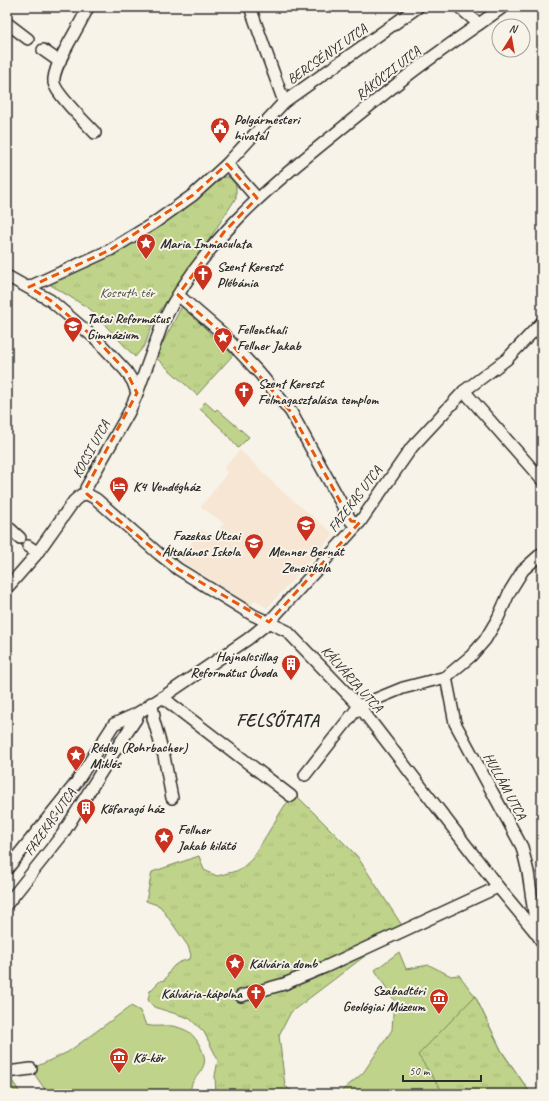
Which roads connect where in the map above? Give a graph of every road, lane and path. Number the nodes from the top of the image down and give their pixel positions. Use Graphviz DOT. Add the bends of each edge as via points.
graph roads {
  1 [pos="88,7"];
  2 [pos="250,7"];
  3 [pos="418,7"];
  4 [pos="460,7"];
  5 [pos="503,7"];
  6 [pos="7,23"];
  7 [pos="479,24"];
  8 [pos="28,39"];
  9 [pos="43,50"];
  10 [pos="60,62"];
  11 [pos="284,102"];
  12 [pos="95,133"];
  13 [pos="227,164"];
  14 [pos="257,198"];
  15 [pos="7,276"];
  16 [pos="29,288"];
  17 [pos="178,295"];
  18 [pos="542,322"];
  19 [pos="464,391"];
  20 [pos="137,393"];
  21 [pos="542,480"];
  22 [pos="87,494"];
  23 [pos="360,522"];
  24 [pos="7,526"];
  25 [pos="29,546"];
  26 [pos="542,553"];
  27 [pos="7,588"];
  28 [pos="269,622"];
  29 [pos="446,677"];
  30 [pos="163,697"];
  31 [pos="151,704"];
  32 [pos="359,706"];
  33 [pos="138,712"];
  34 [pos="305,775"];
  35 [pos="291,796"];
  36 [pos="172,798"];
  37 [pos="7,869"];
  38 [pos="498,887"];
  39 [pos="7,904"];
  40 [pos="540,938"];
  41 [pos="241,996"];
  42 [pos="32,1068"];
  43 [pos="7,1072"];
  1 -- 10 [label="street"];
  2 -- 11 [label="street"];
  3 -- 11 [label="street, BERCSÉNYI UTCA"];
  4 -- 7 [label="street"];
  5 -- 7 [label="street, RÁKÓCZI UTCA"];
  6 -- 8 [label="street"];
  7 -- 14 [label="street, RÁKÓCZI UTCA" via="407,76"];
  9 -- 10 [label="street"];
  10 -- 12 [label="street" via="54,84"];
  11 -- 13 [label="street, BERCSÉNYI UTCA"];
  13 -- 14 [label="street"];
  13 -- 16 [label="street" via="154,223 110,250"];
  14 -- 17 [label="street" via="224,232"];
  15 -- 16 [label="street"];
  16 -- 20 [label="street" via="50,300 97,340 126,371"];
  17 -- 20 [label="street" via="163,322"];
  17 -- 23 [label="street" via="221,332 291,412 351,521"];
  18 -- 19 [label="street, FAZEKAS UTCA" via="507,359"];
  19 -- 21 [label="street"];
  19 -- 23 [label="street, FAZEKAS UTCA" via="412,447"];
  20 -- 22 [label="street, KOCSI UTCA" via="86,488"];
  22 -- 25 [label="street, KOCSI UTCA" via="74,501"];
  22 -- 28 [label="street, KÁLVÁRIA UTCA" via="178,569"];
  23 -- 28 [label="street, FAZEKAS UTCA"];
  24 -- 25 [label="street"];
  25 -- 27 [label="street, KOCSI UTCA"];
  26 -- 29 [label="street" via="523,570 485,640"];
  28 -- 30 [label="street, FAZEKAS UTCA"];
  28 -- 32 [label="street, KÁLVÁRIA UTCA" via="287,631"];
  29 -- 32 [label="street" via="403,688"];
  29 -- 40 [label="street, HULLÁM UTCA" via="455,723 522,847"];
  30 -- 31 [label="street, FAZEKAS UTCA"];
  30 -- 35 [label="street"];
  31 -- 33 [label="street, FAZEKAS UTCA"];
  31 -- 36 [label="street"];
  32 -- 34 [label="street"];
  32 -- 38 [label="street, KÁLVÁRIA UTCA"];
  33 -- 37 [label="street, FAZEKAS UTCA" via="114,724 76,783"];
  33 -- 39 [label="street, FAZEKAS UTCA" via="62,835"];
  38 -- 40 [label="street, KÁLVÁRIA UTCA"];
  38 -- 41 [label="street" via="325,967 284,984"];
  42 -- 43 [label="street"];
}
